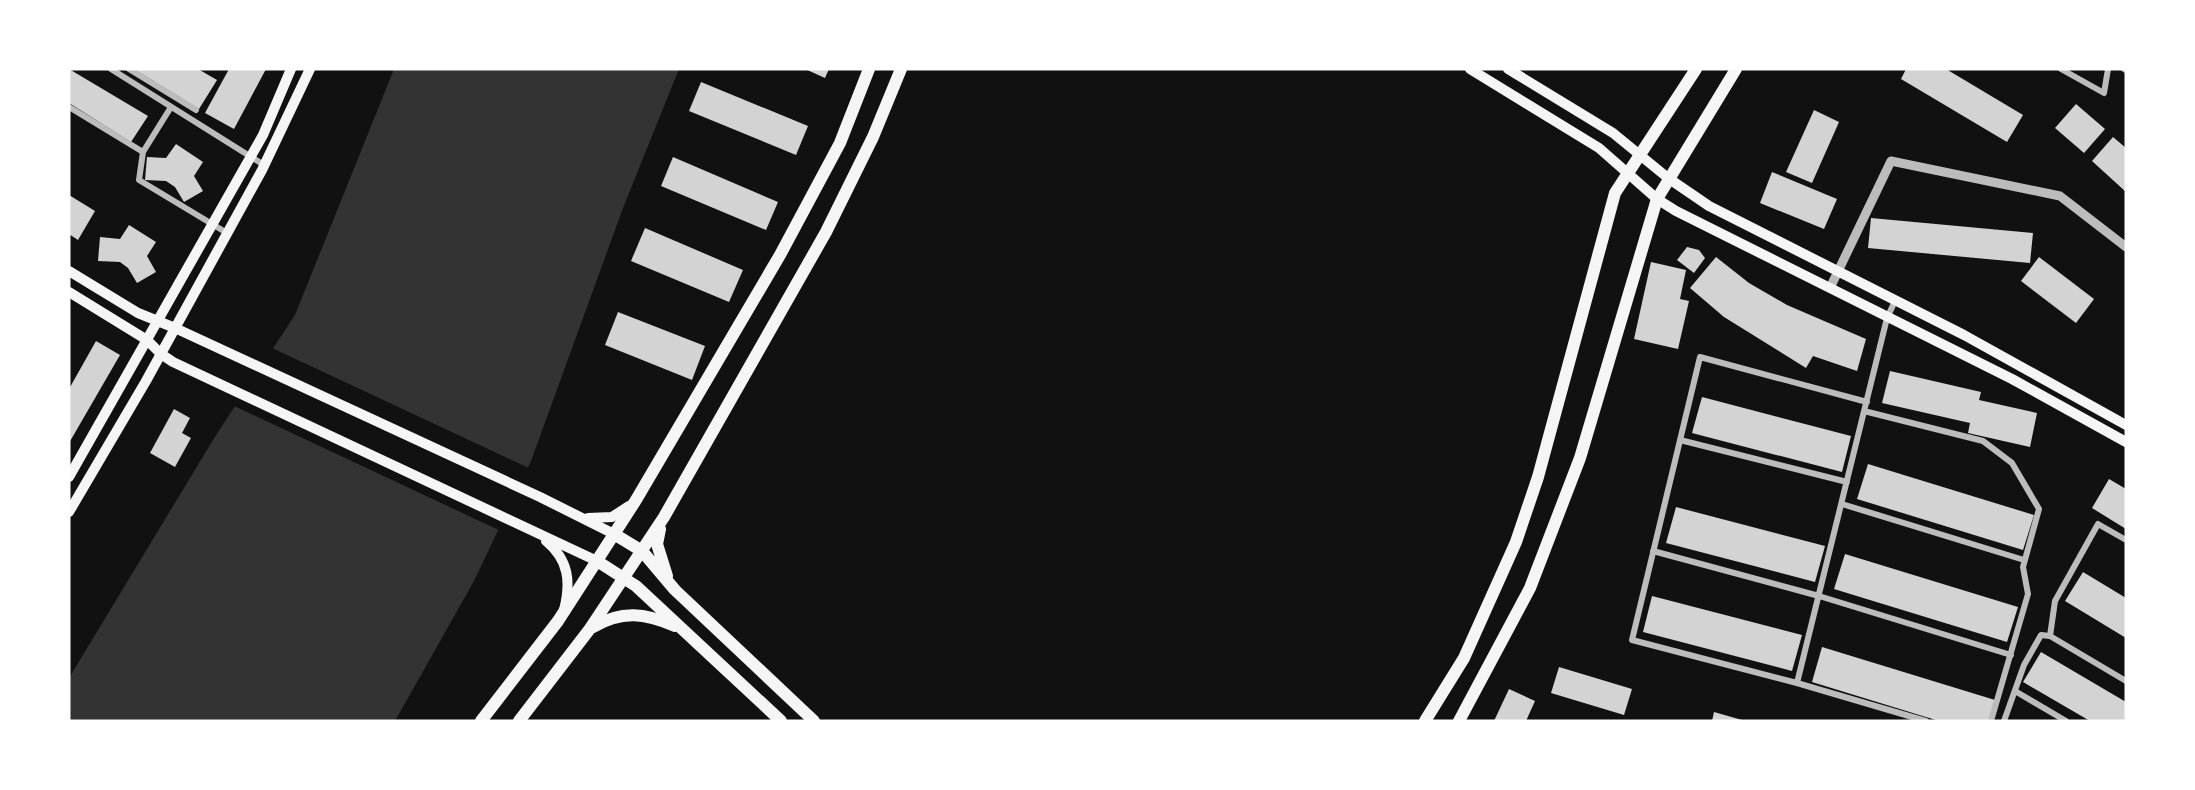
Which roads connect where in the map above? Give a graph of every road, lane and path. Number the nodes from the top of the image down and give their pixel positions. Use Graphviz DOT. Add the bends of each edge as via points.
graph roads {
  1 [pos="111,69"];
  2 [pos="291,69"];
  3 [pos="310,69"];
  4 [pos="869,69"];
  5 [pos="901,69"];
  6 [pos="1470,69"];
  7 [pos="1508,69"];
  8 [pos="1696,69"];
  9 [pos="1736,69"];
  10 [pos="2061,69"];
  11 [pos="2108,69"];
  12 [pos="125,71"];
  13 [pos="69,107"];
  14 [pos="171,107"];
  15 [pos="196,110"];
  16 [pos="143,153"];
  17 [pos="1640,154"];
  18 [pos="251,157"];
  19 [pos="264,165"];
  20 [pos="1628,172"];
  21 [pos="1668,178"];
  22 [pos="1657,199"];
  23 [pos="213,224"];
  24 [pos="227,232"];
  25 [pos="2126,247"];
  26 [pos="69,271"];
  27 [pos="1838,272"];
  28 [pos="1830,288"];
  29 [pos="69,292"];
  30 [pos="1896,301"];
  31 [pos="1887,318"];
  32 [pos="155,322"];
  33 [pos="175,328"];
  34 [pos="147,340"];
  35 [pos="161,354"];
  36 [pos="1867,402"];
  37 [pos="1864,411"];
  38 [pos="2126,425"];
  39 [pos="1680,440"];
  40 [pos="2126,442"];
  41 [pos="69,477"];
  42 [pos="1847,482"];
  43 [pos="636,500"];
  44 [pos="1842,504"];
  45 [pos="69,512"];
  46 [pos="582,518"];
  47 [pos="664,518"];
  48 [pos="527,527"];
  49 [pos="614,534"];
  50 [pos="2126,540"];
  51 [pos="627,544"];
  52 [pos="606,549"];
  53 [pos="642,551"];
  54 [pos="1653,551"];
  55 [pos="2024,560"];
  56 [pos="597,561"];
  57 [pos="631,565"];
  58 [pos="612,569"];
  59 [pos="624,578"];
  60 [pos="675,590"];
  61 [pos="1819,596"];
  62 [pos="563,614"];
  63 [pos="589,630"];
  64 [pos="684,630"];
  65 [pos="2050,636"];
  66 [pos="2011,655"];
  67 [pos="2126,681"];
  68 [pos="1797,683"];
  69 [pos="2015,691"];
  70 [pos="481,721"];
  71 [pos="519,721"];
  72 [pos="782,721"];
  73 [pos="814,721"];
  74 [pos="1425,721"];
  75 [pos="1458,721"];
  76 [pos="1926,721"];
  77 [pos="1991,721"];
  78 [pos="2004,721"];
  79 [pos="2066,721"];
  1 -- 12 [label="street"];
  2 -- 18 [label="main road"];
  3 -- 19 [label="main road"];
  4 -- 43 [label="main road" via="840,143 780,255"];
  5 -- 47 [label="main road" via="873,138 826,232"];
  6 -- 20 [label="main road" via="1599,148"];
  7 -- 17 [label="main road" via="1613,133"];
  8 -- 17 [label="main road"];
  9 -- 21 [label="main road"];
  10 -- 11 [label="street" via="2104,93"];
  12 -- 14 [label="street"];
  12 -- 15 [label="street"];
  13 -- 16 [label="street"];
  14 -- 16 [label="street"];
  14 -- 18 [label="street"];
  16 -- 23 [label="street" via="139,180"];
  17 -- 20 [label="main road"];
  17 -- 21 [label="main road"];
  18 -- 19 [label="street"];
  18 -- 23 [label="main road"];
  19 -- 24 [label="main road"];
  20 -- 22 [label="main road"];
  20 -- 74 [label="main road" via="1607,216 1538,477 1516,542 1464,658"];
  21 -- 22 [label="main road"];
  21 -- 27 [label="main road" via="1709,206"];
  22 -- 28 [label="main road"];
  22 -- 75 [label="main road" via="1580,458 1539,566 1490,667"];
  23 -- 24 [label="street"];
  23 -- 32 [label="main road"];
  24 -- 33 [label="main road"];
  25 -- 27 [label="street" via="2060,196 1891,161"];
  26 -- 32 [label="main road"];
  27 -- 28 [label="street"];
  27 -- 30 [label="main road"];
  28 -- 31 [label="main road"];
  29 -- 34 [label="main road"];
  30 -- 31 [label="street"];
  30 -- 38 [label="main road"];
  31 -- 36 [label="street"];
  31 -- 40 [label="main road" via="2012,379"];
  32 -- 33 [label="main road"];
  32 -- 34 [label="main road"];
  33 -- 35 [label="main road"];
  33 -- 46 [label="main road"];
  34 -- 35 [label="main road"];
  34 -- 41 [label="main road"];
  35 -- 45 [label="main road"];
  35 -- 48 [label="main road"];
  36 -- 37 [label="street"];
  36 -- 39 [label="street" via="1700,357"];
  37 -- 42 [label="street"];
  37 -- 55 [label="street" via="1983,441 2012,463 2038,509"];
  39 -- 42 [label="street"];
  39 -- 54 [label="street"];
  42 -- 44 [label="street"];
  43 -- 46 [label="main road" via="612,517"];
  43 -- 49 [label="main road"];
  44 -- 55 [label="street"];
  44 -- 61 [label="street"];
  46 -- 49 [label="main road"];
  47 -- 53 [label="main road"];
  47 -- 60 [label="main road" via="657,544"];
  48 -- 56 [label="main road"];
  48 -- 62 [label="main road" via="556,549 565,563 569,580"];
  49 -- 51 [label="main road"];
  49 -- 52 [label="main road"];
  50 -- 65 [label="street" via="2098,524 2055,601"];
  51 -- 52 [label="main road" via="613,543"];
  51 -- 53 [label="main road"];
  51 -- 57 [label="main road" via="634,556"];
  52 -- 56 [label="main road"];
  52 -- 58 [label="main road" via="605,560"];
  53 -- 57 [label="main road"];
  53 -- 60 [label="main road"];
  54 -- 61 [label="street"];
  54 -- 68 [label="street" via="1632,640"];
  55 -- 66 [label="street" via="2028,594"];
  56 -- 58 [label="main road"];
  56 -- 62 [label="main road"];
  57 -- 58 [label="main road" via="620,571"];
  57 -- 59 [label="main road"];
  58 -- 59 [label="main road"];
  59 -- 63 [label="main road"];
  59 -- 64 [label="main road"];
  60 -- 73 [label="main road"];
  61 -- 66 [label="street"];
  61 -- 68 [label="street"];
  62 -- 70 [label="main road"];
  63 -- 64 [label="main road" via="605,620 632,613"];
  63 -- 71 [label="main road"];
  64 -- 72 [label="main road"];
  65 -- 67 [label="street"];
  65 -- 69 [label="street" via="2041,635 2033,644"];
  66 -- 77 [label="street"];
  68 -- 76 [label="street"];
  69 -- 78 [label="street"];
  69 -- 79 [label="street"];
}
